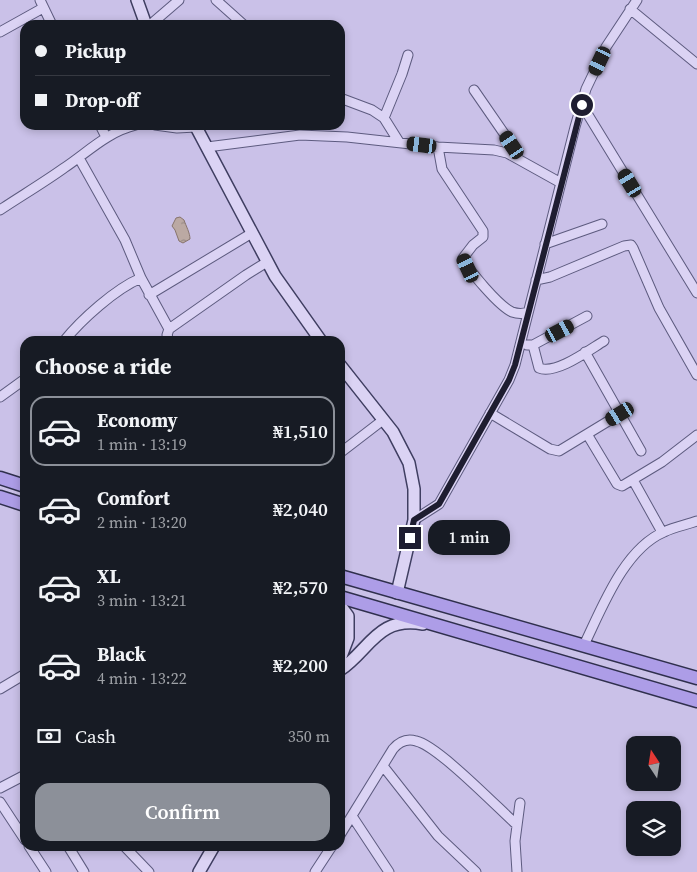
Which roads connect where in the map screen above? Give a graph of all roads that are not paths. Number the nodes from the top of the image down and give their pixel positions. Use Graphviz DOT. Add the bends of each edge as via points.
graph roads {
  1 [pos="136,0"];
  2 [pos="179,0"];
  3 [pos="216,0"];
  4 [pos="637,0"];
  5 [pos="42,4"];
  6 [pos="630,9"];
  7 [pos="50,20"];
  8 [pos="146,20"];
  9 [pos="154,20"];
  10 [pos="238,20"];
  11 [pos="0,32"];
  12 [pos="408,55"];
  13 [pos="697,64"];
  14 [pos="474,90"];
  15 [pos="345,100"];
  16 [pos="582,105"];
  17 [pos="384,118"];
  18 [pos="102,130"];
  19 [pos="121,130"];
  20 [pos="198,130"];
  21 [pos="106,137"];
  22 [pos="399,142"];
  23 [pos="207,147"];
  24 [pos="438,147"];
  25 [pos="507,153"];
  26 [pos="79,158"];
  27 [pos="561,183"];
  28 [pos="0,210"];
  29 [pos="602,224"];
  30 [pos="252,233"];
  31 [pos="545,244"];
  32 [pos="267,262"];
  33 [pos="140,278"];
  34 [pos="536,280"];
  35 [pos="697,293"];
  36 [pos="149,296"];
  37 [pos="528,312"];
  38 [pos="587,316"];
  39 [pos="169,329"];
  40 [pos="68,336"];
  41 [pos="167,336"];
  42 [pos="317,336"];
  43 [pos="604,341"];
  44 [pos="533,345"];
  45 [pos="520,346"];
  46 [pos="585,352"];
  47 [pos="345,371"];
  48 [pos="697,375"];
  49 [pos="20,382"];
  50 [pos="0,396"];
  51 [pos="490,413"];
  52 [pos="620,414"];
  53 [pos="383,420"];
  54 [pos="587,434"];
  55 [pos="697,435"];
  56 [pos="345,449"];
  57 [pos="641,451"];
  58 [pos="0,478"];
  59 [pos="633,480"];
  60 [pos="20,484"];
  61 [pos="0,497"];
  62 [pos="20,503"];
  63 [pos="414,520"];
  64 [pos="697,521"];
  65 [pos="662,532"];
  66 [pos="345,577"];
  67 [pos="397,593"];
  68 [pos="345,598"];
  69 [pos="345,612"];
  70 [pos="444,628"];
  71 [pos="584,644"];
  72 [pos="345,646"];
  73 [pos="345,666"];
  74 [pos="20,677"];
  75 [pos="697,678"];
  76 [pos="0,688"];
  77 [pos="697,701"];
  78 [pos="383,766"];
  79 [pos="20,778"];
  80 [pos="0,788"];
  81 [pos="0,802"];
  82 [pos="520,803"];
  83 [pos="352,816"];
  84 [pos="517,825"];
  85 [pos="345,827"];
  86 [pos="20,832"];
  87 [pos="32,851"];
  88 [pos="71,851"];
  89 [pos="129,851"];
  90 [pos="211,851"];
  91 [pos="329,851"];
  92 [pos="318,871"];
  93 [pos="46,872"];
  94 [pos="84,872"];
  95 [pos="149,872"];
  96 [pos="199,872"];
  97 [pos="389,872"];
  98 [pos="476,872"];
  99 [pos="517,872"];
  1 -- 8 [label="street"];
  2 -- 9 [label="street"];
  3 -- 10 [label="street"];
  4 -- 6 [label="street"];
  5 -- 7 [label="street"];
  5 -- 11 [label="street"];
  6 -- 13 [label="street"];
  6 -- 16 [label="street" via="606,47"];
  12 -- 17 [label="street"];
  14 -- 25 [label="street" via="512,145"];
  15 -- 17 [label="street"];
  16 -- 27 [label="street"];
  16 -- 35 [label="street"];
  17 -- 22 [label="street"];
  18 -- 21 [label="street"];
  19 -- 21 [label="street"];
  20 -- 23 [label="street"];
  21 -- 26 [label="street"];
  22 -- 23 [label="street" via="300,135"];
  22 -- 24 [label="street"];
  23 -- 30 [label="street"];
  24 -- 25 [label="street"];
  24 -- 37 [label="street" via="442,169 483,231 483,237 463,258 468,268 502,305 512,312"];
  25 -- 27 [label="street"];
  26 -- 28 [label="street"];
  26 -- 33 [label="street" via="125,240"];
  27 -- 31 [label="street"];
  29 -- 31 [label="street"];
  30 -- 32 [label="street"];
  30 -- 36 [label="street"];
  31 -- 34 [label="street"];
  32 -- 39 [label="street"];
  32 -- 42 [label="street"];
  33 -- 36 [label="street"];
  33 -- 40 [label="street" via="116,293"];
  34 -- 37 [label="street"];
  34 -- 48 [label="street" via="631,245 660,308"];
  36 -- 39 [label="street"];
  37 -- 45 [label="street"];
  38 -- 44 [label="street"];
  39 -- 41 [label="street"];
  43 -- 46 [label="street"];
  44 -- 45 [label="street"];
  44 -- 46 [label="street" via="542,370 561,366"];
  45 -- 51 [label="street" via="509,380"];
  46 -- 52 [label="street"];
  47 -- 53 [label="street"];
  49 -- 50 [label="street"];
  51 -- 54 [label="street" via="550,449 558,450"];
  51 -- 63 [label="street" via="439,504"];
  52 -- 54 [label="street"];
  52 -- 57 [label="street"];
  53 -- 56 [label="street"];
  53 -- 63 [label="street" via="409,463 414,489"];
  54 -- 59 [label="street" via="619,486"];
  55 -- 59 [label="street"];
  58 -- 60 [label="main road"];
  59 -- 65 [label="street"];
  61 -- 62 [label="main road"];
  63 -- 67 [label="street"];
  64 -- 65 [label="street"];
  65 -- 71 [label="street" via="625,565"];
  66 -- 67 [label="main road"];
  67 -- 71 [label="main road"];
  68 -- 70 [label="main road"];
  69 -- 72 [label="street" via="348,616 348,638"];
  70 -- 73 [label="street" via="416,623 379,632"];
  70 -- 77 [label="main road"];
  71 -- 75 [label="main road"];
  74 -- 76 [label="street"];
  78 -- 83 [label="street"];
  78 -- 84 [label="street" via="399,742 418,741 436,751"];
  78 -- 98 [label="street" via="438,836"];
  79 -- 80 [label="street"];
  81 -- 86 [label="street"];
  82 -- 84 [label="street"];
  83 -- 85 [label="street"];
  83 -- 97 [label="street"];
  84 -- 99 [label="street"];
  87 -- 93 [label="street"];
  88 -- 94 [label="street"];
  89 -- 95 [label="street"];
  90 -- 96 [label="street"];
  91 -- 92 [label="street"];
}
